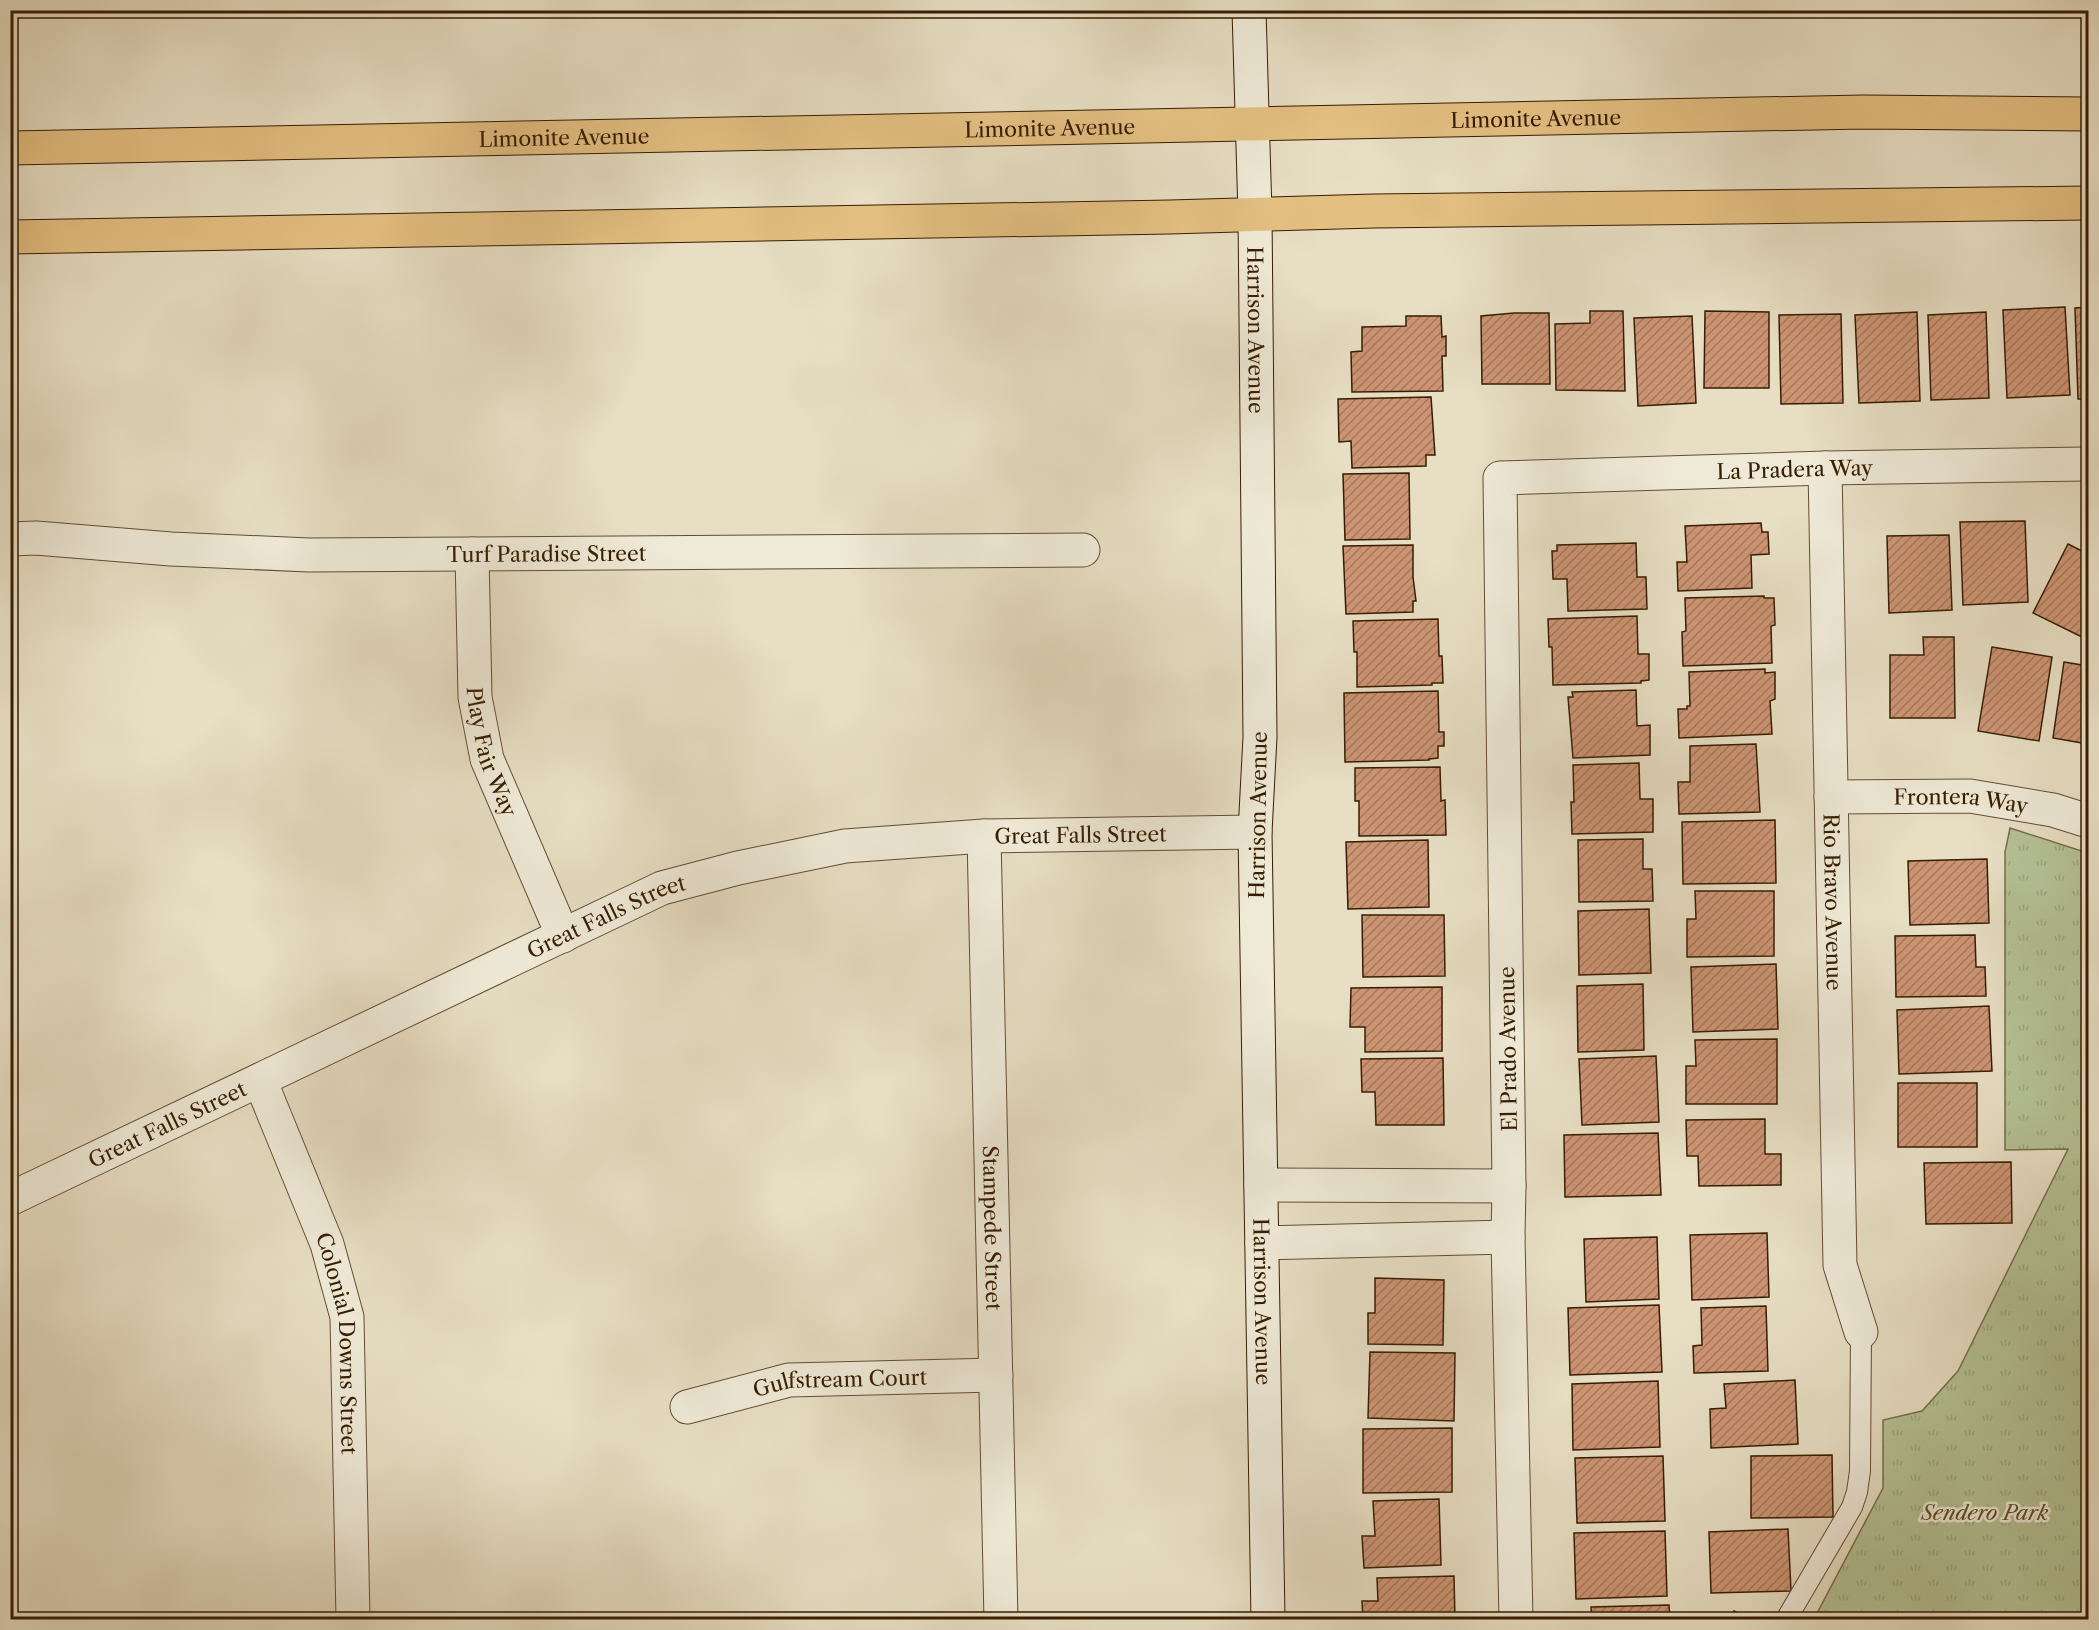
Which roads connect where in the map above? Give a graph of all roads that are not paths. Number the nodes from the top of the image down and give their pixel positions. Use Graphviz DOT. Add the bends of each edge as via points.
graph roads {
  1 [pos="1249,10"];
  2 [pos="2088,114"];
  3 [pos="1251,123"];
  4 [pos="10,148"];
  5 [pos="2088,203"];
  6 [pos="1255,214"];
  7 [pos="10,237"];
  8 [pos="2088,464"];
  9 [pos="1825,468"];
  10 [pos="1500,478"];
  11 [pos="10,539"];
  12 [pos="1083,550"];
  13 [pos="472,554"];
  14 [pos="1831,797"];
  15 [pos="2088,821"];
  16 [pos="1255,832"];
  17 [pos="984,836"];
  18 [pos="562,936"];
  19 [pos="260,1080"];
  20 [pos="1261,1185"];
  21 [pos="1509,1186"];
  22 [pos="10,1199"];
  23 [pos="1508,1237"];
  24 [pos="1262,1243"];
  25 [pos="1861,1332"];
  26 [pos="996,1376"];
  27 [pos="687,1407"];
  28 [pos="1787,1618"];
  29 [pos="353,1620"];
  30 [pos="1001,1620"];
  31 [pos="1269,1620"];
  32 [pos="1516,1620"];
  1 -- 3 [label="street, Harrison Avenue"];
  2 -- 3 [label="main road, Limonite Avenue" via="1863,112"];
  3 -- 4 [label="main road, Limonite Avenue"];
  3 -- 6 [label="street, Harrison Avenue"];
  5 -- 6 [label="main road"];
  6 -- 7 [label="main road"];
  6 -- 16 [label="street, Harrison Avenue" via="1260,737"];
  8 -- 9 [label="street, La Pradera Way"];
  9 -- 10 [label="street, La Pradera Way"];
  9 -- 14 [label="street, Rio Bravo Avenue"];
  10 -- 21 [label="street, El Prado Avenue"];
  11 -- 13 [label="street, Turf Paradise Street" via="309,555"];
  12 -- 13 [label="street, Turf Paradise Street"];
  13 -- 18 [label="street, Play Fair Way" via="475,697 487,759"];
  14 -- 15 [label="street, Frontera Way" via="1970,796 2053,810"];
  14 -- 25 [label="street, Rio Bravo Avenue" via="1840,1265"];
  16 -- 17 [label="street, Great Falls Street"];
  16 -- 20 [label="street, Harrison Avenue"];
  17 -- 18 [label="street, Great Falls Street" via="845,846 738,868 662,888"];
  17 -- 26 [label="street, Stampede Street"];
  18 -- 19 [label="street, Great Falls Street"];
  19 -- 22 [label="street, Great Falls Street"];
  19 -- 29 [label="street, Colonial Downs Street" via="327,1244 347,1317"];
  20 -- 21 [label="street"];
  20 -- 24 [label="street, Harrison Avenue"];
  21 -- 23 [label="street, El Prado Avenue"];
  23 -- 24 [label="street"];
  23 -- 32 [label="street, El Prado Avenue"];
  24 -- 31 [label="street, Harrison Avenue"];
  25 -- 28 [label="lane" via="1857,1492"];
  26 -- 27 [label="street, Gulfstream Court" via="789,1380"];
  26 -- 30 [label="street, Stampede Street"];
}
